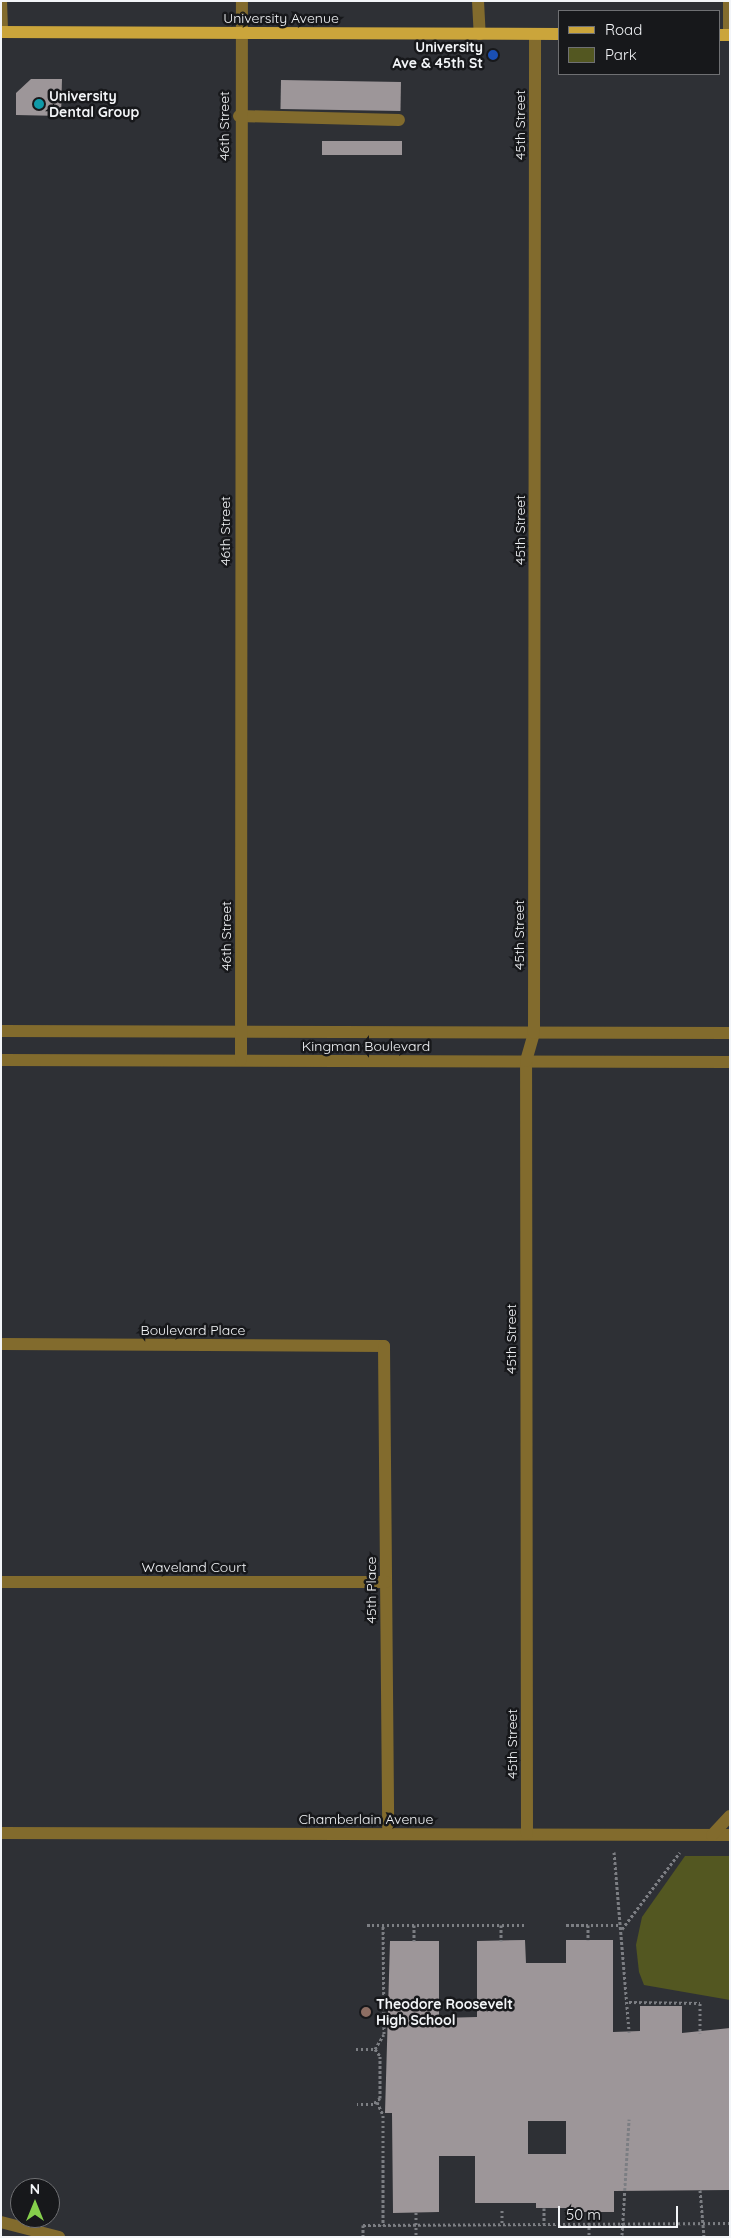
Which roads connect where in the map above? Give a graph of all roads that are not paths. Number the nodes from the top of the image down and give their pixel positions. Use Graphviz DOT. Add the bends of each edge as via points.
graph roads {
  1 [pos="1,1"];
  2 [pos="242,1"];
  3 [pos="478,1"];
  4 [pos="728,1"];
  5 [pos="2,32"];
  6 [pos="241,33"];
  7 [pos="480,34"];
  8 [pos="535,34"];
  9 [pos="558,34"];
  10 [pos="726,35"];
  11 [pos="239,116"];
  12 [pos="399,120"];
  13 [pos="1,1031"];
  14 [pos="241,1032"];
  15 [pos="534,1032"];
  16 [pos="730,1033"];
  17 [pos="1,1060"];
  18 [pos="241,1060"];
  19 [pos="526,1061"];
  20 [pos="730,1062"];
  21 [pos="1,1344"];
  22 [pos="384,1346"];
  23 [pos="1,1582"];
  24 [pos="386,1582"];
  25 [pos="730,1816"];
  26 [pos="1,1833"];
  27 [pos="388,1834"];
  28 [pos="527,1834"];
  29 [pos="712,1835"];
  30 [pos="730,1835"];
  31 [pos="1,2222"];
  32 [pos="59,2237"];
  1 -- 5 [label="street"];
  2 -- 6 [label="street, 46th Street"];
  3 -- 7 [label="street"];
  4 -- 10 [label="street"];
  5 -- 6 [label="main road, University Avenue"];
  6 -- 7 [label="main road, University Avenue"];
  6 -- 11 [label="street, 46th Street"];
  7 -- 8 [label="main road, University Avenue"];
  8 -- 9 [label="main road, University Avenue"];
  8 -- 15 [label="street, 45th Street"];
  11 -- 12 [label="street"];
  11 -- 14 [label="street, 46th Street"];
  13 -- 14 [label="street, Kingman Boulevard"];
  14 -- 15 [label="street, Kingman Boulevard"];
  14 -- 18 [label="street, 46th Street"];
  15 -- 16 [label="street, Kingman Boulevard"];
  15 -- 19 [label="street, 45th Street"];
  17 -- 18 [label="street, Kingman Boulevard"];
  18 -- 19 [label="street, Kingman Boulevard"];
  19 -- 20 [label="street, Kingman Boulevard"];
  19 -- 28 [label="street, 45th Street"];
  21 -- 22 [label="street, Boulevard Place"];
  22 -- 24 [label="street, 45th Place"];
  23 -- 24 [label="street, Waveland Court"];
  24 -- 27 [label="street, 45th Place"];
  25 -- 29 [label="street"];
  26 -- 27 [label="street, Chamberlain Avenue"];
  27 -- 28 [label="street, Chamberlain Avenue"];
  28 -- 29 [label="street, Chamberlain Avenue"];
  29 -- 30 [label="street, Chamberlain Avenue"];
  31 -- 32 [label="street"];
}
